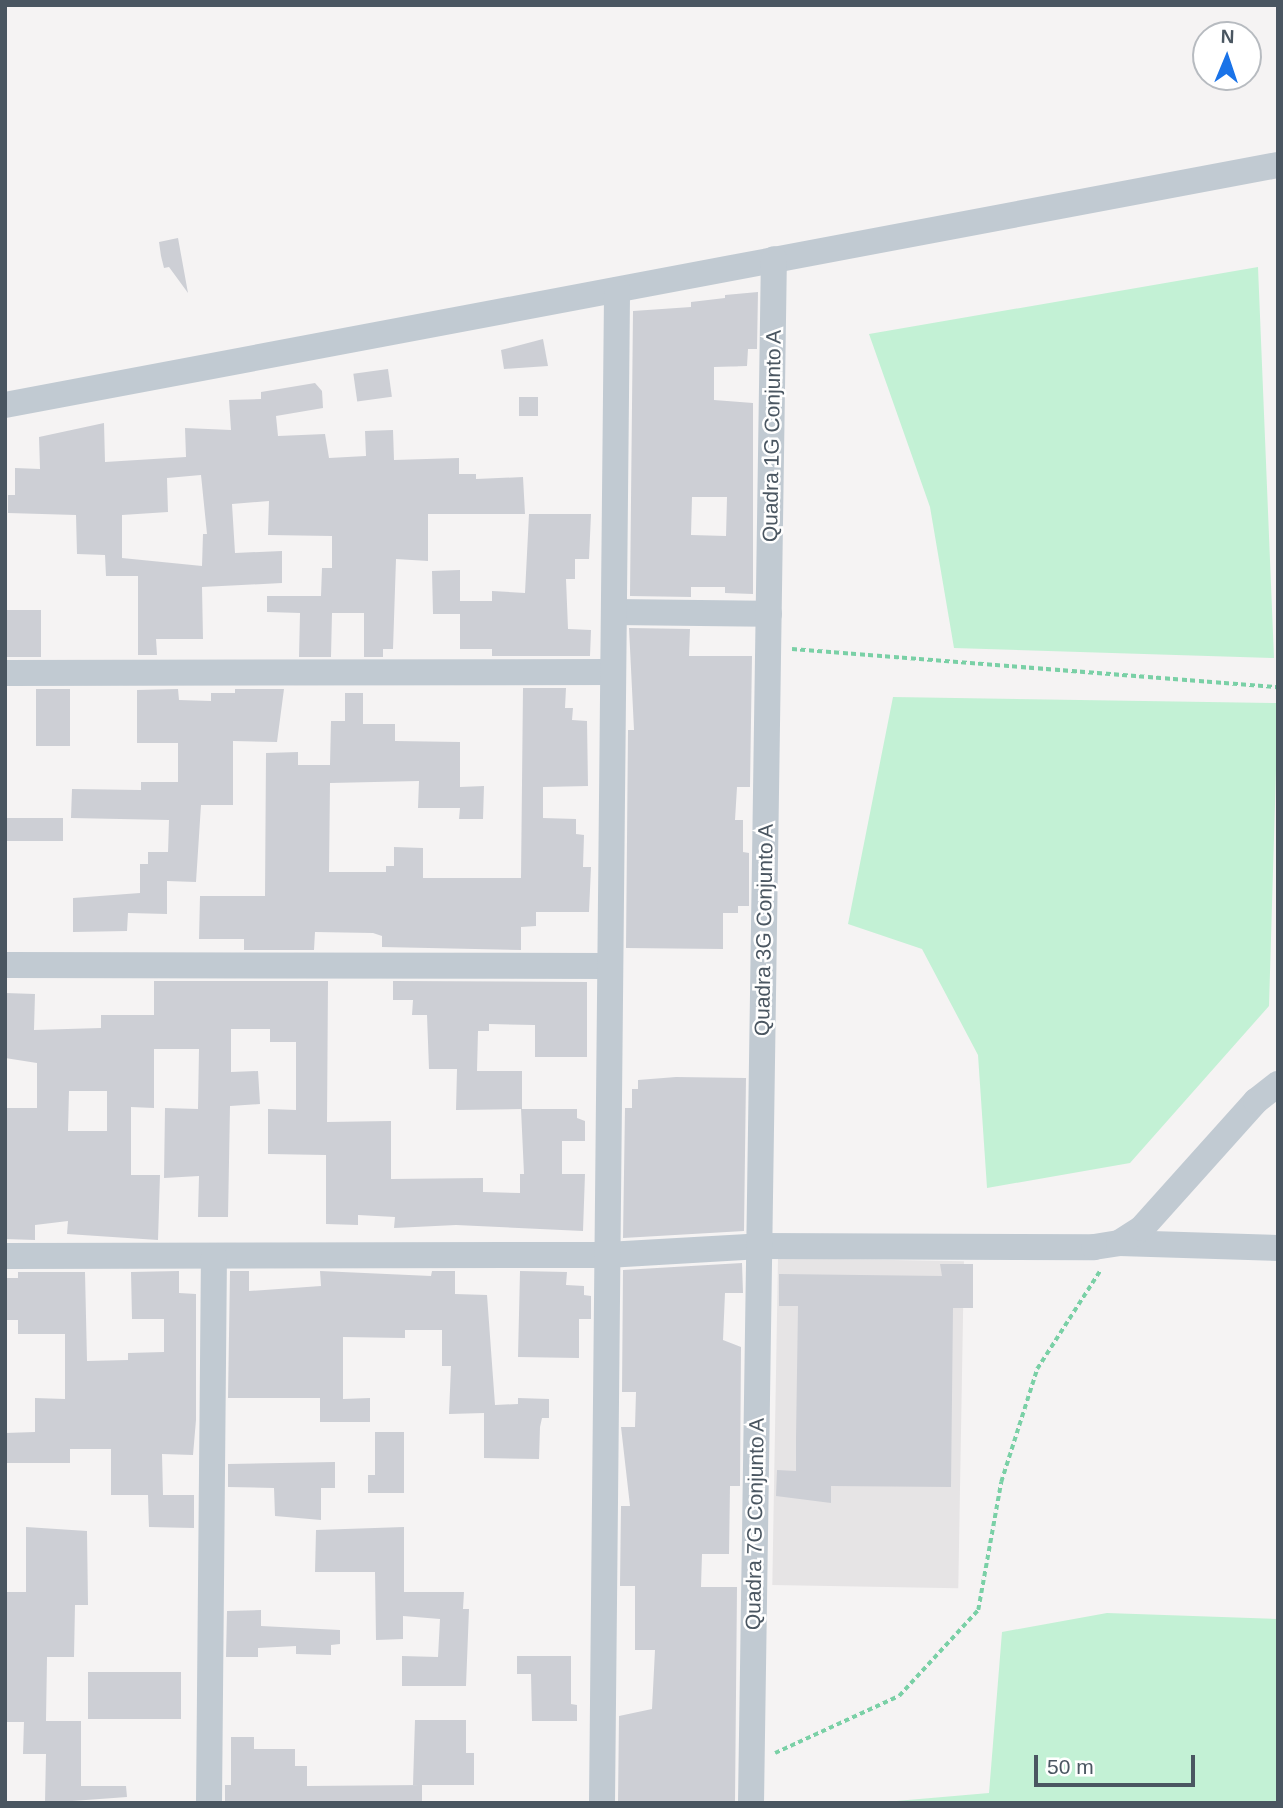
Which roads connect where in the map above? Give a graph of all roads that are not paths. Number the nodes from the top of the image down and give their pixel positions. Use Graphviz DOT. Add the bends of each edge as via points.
graph roads {
  1 [pos="1278,165"];
  2 [pos="774,258"];
  3 [pos="617,290"];
  4 [pos="5,405"];
  5 [pos="614,612"];
  6 [pos="769,614"];
  7 [pos="5,673"];
  8 [pos="613,673"];
  9 [pos="5,965"];
  10 [pos="610,966"];
  11 [pos="1278,1084"];
  12 [pos="1118,1243"];
  13 [pos="761,1246"];
  14 [pos="1278,1248"];
  15 [pos="607,1255"];
  16 [pos="5,1256"];
  17 [pos="214,1256"];
  18 [pos="209,1803"];
  19 [pos="602,1803"];
  20 [pos="751,1803"];
  1 -- 2 [label="street"];
  2 -- 3 [label="street"];
  2 -- 6 [label="street, Quadra 1G Conjunto A"];
  3 -- 4 [label="street"];
  3 -- 5 [label="street"];
  5 -- 6 [label="street"];
  5 -- 8 [label="street"];
  6 -- 13 [label="street, Quadra 3G Conjunto A"];
  7 -- 8 [label="street"];
  8 -- 10 [label="street"];
  9 -- 10 [label="street"];
  10 -- 15 [label="street"];
  11 -- 12 [label="street" via="1256,1101 1142,1228"];
  12 -- 13 [label="street" via="1094,1247"];
  12 -- 14 [label="street"];
  13 -- 15 [label="street"];
  13 -- 20 [label="street, Quadra 7G Conjunto A"];
  15 -- 17 [label="street"];
  15 -- 19 [label="street"];
  16 -- 17 [label="street"];
  17 -- 18 [label="street"];
}
